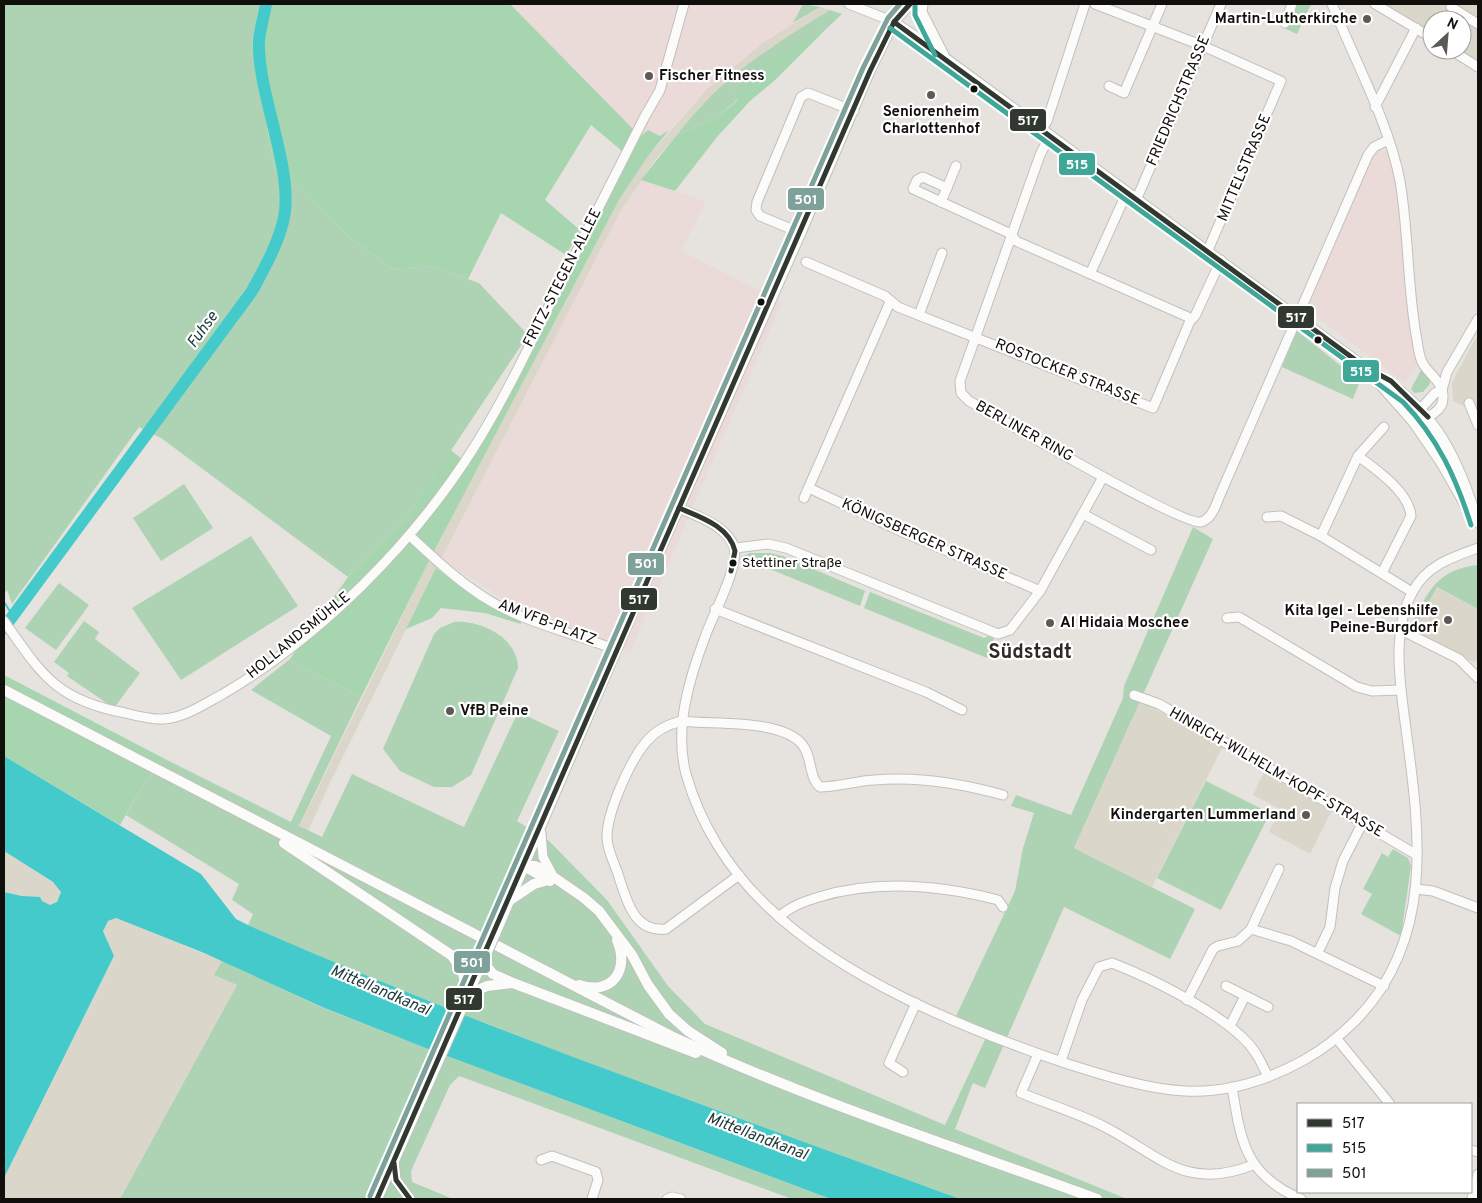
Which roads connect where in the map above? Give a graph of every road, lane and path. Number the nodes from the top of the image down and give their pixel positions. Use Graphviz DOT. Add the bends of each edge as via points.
graph roads {
  1 [pos="684,4"];
  2 [pos="849,4"];
  3 [pos="910,4"];
  4 [pos="923,4"];
  5 [pos="1085,4"];
  6 [pos="1095,4"];
  7 [pos="1162,4"];
  8 [pos="1220,4"];
  9 [pos="1292,4"];
  10 [pos="1332,4"];
  11 [pos="1374,4"];
  12 [pos="1451,7"];
  13 [pos="894,22"];
  14 [pos="1285,22"];
  15 [pos="1478,24"];
  16 [pos="1153,26"];
  17 [pos="1416,28"];
  18 [pos="1422,32"];
  19 [pos="1203,46"];
  20 [pos="945,58"];
  21 [pos="1109,86"];
  22 [pos="1375,107"];
  23 [pos="854,112"];
  24 [pos="1042,129"];
  25 [pos="1050,136"];
  26 [pos="1388,140"];
  27 [pos="956,166"];
  28 [pos="947,188"];
  29 [pos="1127,192"];
  30 [pos="1136,198"];
  31 [pos="941,202"];
  32 [pos="801,233"];
  33 [pos="1011,234"];
  34 [pos="1208,250"];
  35 [pos="942,253"];
  36 [pos="1221,260"];
  37 [pos="806,262"];
  38 [pos="1090,274"];
  39 [pos="890,302"];
  40 [pos="919,315"];
  41 [pos="1297,315"];
  42 [pos="1478,320"];
  43 [pos="1190,321"];
  44 [pos="977,337"];
  45 [pos="1365,366"];
  46 [pos="1442,390"];
  47 [pos="1469,402"];
  48 [pos="1420,408"];
  49 [pos="1428,417"];
  50 [pos="1413,422"];
  51 [pos="1478,425"];
  52 [pos="1384,426"];
  53 [pos="1358,456"];
  54 [pos="1103,477"];
  55 [pos="808,488"];
  56 [pos="804,498"];
  57 [pos="679,508"];
  58 [pos="1083,514"];
  59 [pos="1267,517"];
  60 [pos="1478,523"];
  61 [pos="1478,528"];
  62 [pos="410,536"];
  63 [pos="1321,536"];
  64 [pos="735,548"];
  65 [pos="1478,548"];
  66 [pos="1151,550"];
  67 [pos="1382,573"];
  68 [pos="1040,591"];
  69 [pos="1412,592"];
  70 [pos="715,609"];
  71 [pos="1227,618"];
  72 [pos="4,621"];
  73 [pos="1400,630"];
  74 [pos="616,650"];
  75 [pos="1478,678"];
  76 [pos="4,690"];
  77 [pos="1400,690"];
  78 [pos="1134,695"];
  79 [pos="962,710"];
  80 [pos="682,721"];
  81 [pos="1003,795"];
  82 [pos="244,816"];
  83 [pos="1362,824"];
  84 [pos="541,828"];
  85 [pos="1417,856"];
  86 [pos="524,866"];
  87 [pos="1279,869"];
  88 [pos="739,875"];
  89 [pos="550,877"];
  90 [pos="1416,889"];
  91 [pos="509,901"];
  92 [pos="1002,907"];
  93 [pos="1478,908"];
  94 [pos="778,917"];
  95 [pos="611,928"];
  96 [pos="1251,929"];
  97 [pos="1318,952"];
  98 [pos="451,955"];
  99 [pos="485,956"];
  100 [pos="548,974"];
  101 [pos="513,983"];
  102 [pos="1226,986"];
  103 [pos="1384,986"];
  104 [pos="467,995"];
  105 [pos="1245,996"];
  106 [pos="1187,1000"];
  107 [pos="916,1003"];
  108 [pos="1268,1006"];
  109 [pos="1230,1026"];
  110 [pos="1336,1039"];
  111 [pos="1038,1054"];
  112 [pos="726,1060"];
  113 [pos="1060,1061"];
  114 [pos="744,1067"];
  115 [pos="903,1072"];
  116 [pos="1268,1077"];
  117 [pos="1232,1087"];
  118 [pos="1389,1103"];
  119 [pos="541,1160"];
  120 [pos="394,1163"];
  121 [pos="1253,1166"];
  122 [pos="1478,1174"];
  123 [pos="377,1199"];
  124 [pos="410,1199"];
  125 [pos="592,1199"];
  126 [pos="667,1199"];
  127 [pos="681,1199"];
  128 [pos="1097,1199"];
  129 [pos="1301,1199"];
  130 [pos="1472,1199"];
  1 -- 62 [label="street, FRITZ-STEGEN-ALLEE" via="655,101 500,404 462,465"];
  2 -- 13 [label="street"];
  3 -- 13 [label="street"];
  4 -- 20 [label="street" via="922,12"];
  5 -- 24 [label="street"];
  6 -- 16 [label="street"];
  7 -- 16 [label="street"];
  8 -- 19 [label="street, FRIEDRICHSTRASSE"];
  9 -- 14 [label="street"];
  10 -- 22 [label="street"];
  11 -- 17 [label="street"];
  12 -- 15 [label="street"];
  13 -- 20 [label="street"];
  13 -- 23 [label="street"];
  16 -- 19 [label="street"];
  16 -- 21 [label="street" via="1124,93"];
  17 -- 18 [label="street"];
  17 -- 22 [label="street"];
  19 -- 30 [label="street, FRIEDRICHSTRASSE"];
  19 -- 34 [label="street, MITTELSTRASSE" via="1279,79 1281,84"];
  20 -- 24 [label="street"];
  22 -- 26 [label="street"];
  23 -- 32 [label="street"];
  23 -- 32 [label="street" via="808,92 801,97 756,210 760,216"];
  24 -- 25 [label="street"];
  25 -- 29 [label="street"];
  25 -- 33 [label="street, BERLINER RING"];
  26 -- 41 [label="street" via="1374,147 1368,155"];
  26 -- 46 [label="street" via="1401,188 1421,359"];
  27 -- 28 [label="street"];
  28 -- 31 [label="street"];
  28 -- 31 [label="street" via="923,177 914,185 916,192"];
  29 -- 30 [label="street"];
  29 -- 38 [label="street"];
  30 -- 34 [label="street"];
  31 -- 33 [label="street"];
  32 -- 57 [label="street"];
  33 -- 38 [label="street" via="1016,240"];
  33 -- 44 [label="street, BERLINER RING"];
  34 -- 36 [label="street"];
  35 -- 40 [label="street"];
  36 -- 41 [label="street"];
  36 -- 43 [label="street, ROSTOCKER STRASSE"];
  37 -- 39 [label="street" via="885,296"];
  38 -- 43 [label="street" via="1188,316"];
  39 -- 40 [label="street"];
  39 -- 55 [label="street"];
  40 -- 44 [label="street"];
  41 -- 45 [label="street"];
  41 -- 54 [label="street, BERLINER RING" via="1210,517 1193,522"];
  42 -- 46 [label="street" via="1447,372"];
  43 -- 44 [label="street, ROSTOCKER STRASSE" via="1153,408"];
  44 -- 54 [label="street, BERLINER RING" via="960,381 962,396"];
  45 -- 48 [label="street" via="1391,381"];
  45 -- 50 [label="street"];
  46 -- 48 [label="street"];
  46 -- 49 [label="street" via="1444,398 1440,407"];
  47 -- 51 [label="street"];
  48 -- 49 [label="street"];
  48 -- 50 [label="street"];
  49 -- 50 [label="street"];
  49 -- 60 [label="street" via="1452,452 1470,493"];
  50 -- 61 [label="street"];
  52 -- 53 [label="street"];
  53 -- 63 [label="street"];
  53 -- 67 [label="street" via="1386,477 1410,508 1411,516"];
  54 -- 58 [label="street"];
  55 -- 56 [label="street"];
  55 -- 68 [label="street, KÖNIGSBERGER STRASSE"];
  57 -- 64 [label="street" via="713,524"];
  57 -- 74 [label="street"];
  58 -- 66 [label="street"];
  58 -- 68 [label="street"];
  59 -- 63 [label="street" via="1281,516"];
  62 -- 72 [label="street, HOLLANDSMÜHLE" via="341,604 269,664 191,712 176,717 141,716 80,701 44,677"];
  62 -- 74 [label="street, AM VFB-PLATZ" via="442,566 490,601"];
  63 -- 67 [label="street"];
  64 -- 68 [label="street" via="768,544 786,548 998,634 1010,630"];
  64 -- 70 [label="street" via="731,571"];
  65 -- 69 [label="street" via="1436,565"];
  67 -- 69 [label="street"];
  69 -- 73 [label="street"];
  70 -- 79 [label="street" via="926,692"];
  70 -- 80 [label="street" via="699,654"];
  71 -- 77 [label="street" via="1239,617 1357,687 1372,691"];
  73 -- 75 [label="street" via="1459,659"];
  73 -- 77 [label="street"];
  74 -- 84 [label="street"];
  76 -- 82 [label="main road"];
  77 -- 85 [label="street"];
  78 -- 83 [label="street, HINRICH-WILHELM-KOPF-STRASSE" via="1158,704"];
  80 -- 81 [label="street" via="762,727 792,736 805,748 815,783 820,788 876,779 920,779"];
  80 -- 88 [label="street" via="682,752 695,801 717,844"];
  80 -- 88 [label="street" via="661,730 646,742 627,775 610,820 608,844 627,902 645,926 666,929"];
  82 -- 98 [label="main road"];
  82 -- 100 [label="main road"];
  83 -- 85 [label="street, HINRICH-WILHELM-KOPF-STRASSE"];
  83 -- 97 [label="street" via="1343,861 1335,888 1330,927"];
  84 -- 86 [label="street"];
  84 -- 89 [label="street" via="541,848"];
  85 -- 90 [label="street"];
  86 -- 89 [label="main road" via="535,866"];
  86 -- 91 [label="main road"];
  87 -- 96 [label="street"];
  88 -- 94 [label="street"];
  89 -- 91 [label="main road"];
  89 -- 95 [label="main road" via="591,903"];
  90 -- 93 [label="street" via="1438,893"];
  90 -- 103 [label="street" via="1405,943"];
  91 -- 99 [label="main road, bridge"];
  92 -- 94 [label="street" via="998,900 957,891 880,886 845,891 797,904"];
  94 -- 107 [label="street" via="820,949"];
  95 -- 100 [label="main road" via="622,954 622,963 612,981 594,988"];
  95 -- 114 [label="main road" via="632,955 668,1014 688,1031"];
  96 -- 97 [label="street"];
  96 -- 106 [label="street" via="1238,941 1213,949"];
  97 -- 103 [label="street"];
  98 -- 99 [label="main road" via="468,962"];
  98 -- 104 [label="main road" via="463,973"];
  99 -- 101 [label="main road" via="493,974"];
  99 -- 104 [label="main road"];
  100 -- 112 [label="main road"];
  101 -- 104 [label="main road" via="494,985"];
  101 -- 112 [label="main road" via="682,1049"];
  102 -- 105 [label="street"];
  103 -- 110 [label="street"];
  104 -- 120 [label="main road"];
  105 -- 108 [label="street"];
  105 -- 109 [label="street"];
  106 -- 109 [label="street"];
  106 -- 113 [label="street" via="1122,967 1105,964 1099,967 1086,990"];
  107 -- 111 [label="street"];
  107 -- 115 [label="street" via="889,1063"];
  109 -- 116 [label="street" via="1257,1054"];
  110 -- 116 [label="street" via="1301,1062"];
  110 -- 118 [label="street"];
  111 -- 113 [label="street"];
  111 -- 121 [label="street" via="1021,1093 1099,1124 1184,1171 1214,1176 1232,1174"];
  112 -- 114 [label="main road"];
  113 -- 117 [label="street" via="1116,1078 1182,1091"];
  114 -- 128 [label="main road"];
  116 -- 117 [label="street"];
  117 -- 121 [label="street" via="1239,1131"];
  119 -- 125 [label="street" via="552,1156 596,1172 598,1180"];
  120 -- 123 [label="main road"];
  120 -- 124 [label="street" via="396,1180"];
  121 -- 129 [label="street" via="1277,1188"];
  122 -- 130 [label="street"];
  126 -- 127 [label="street"];
}
